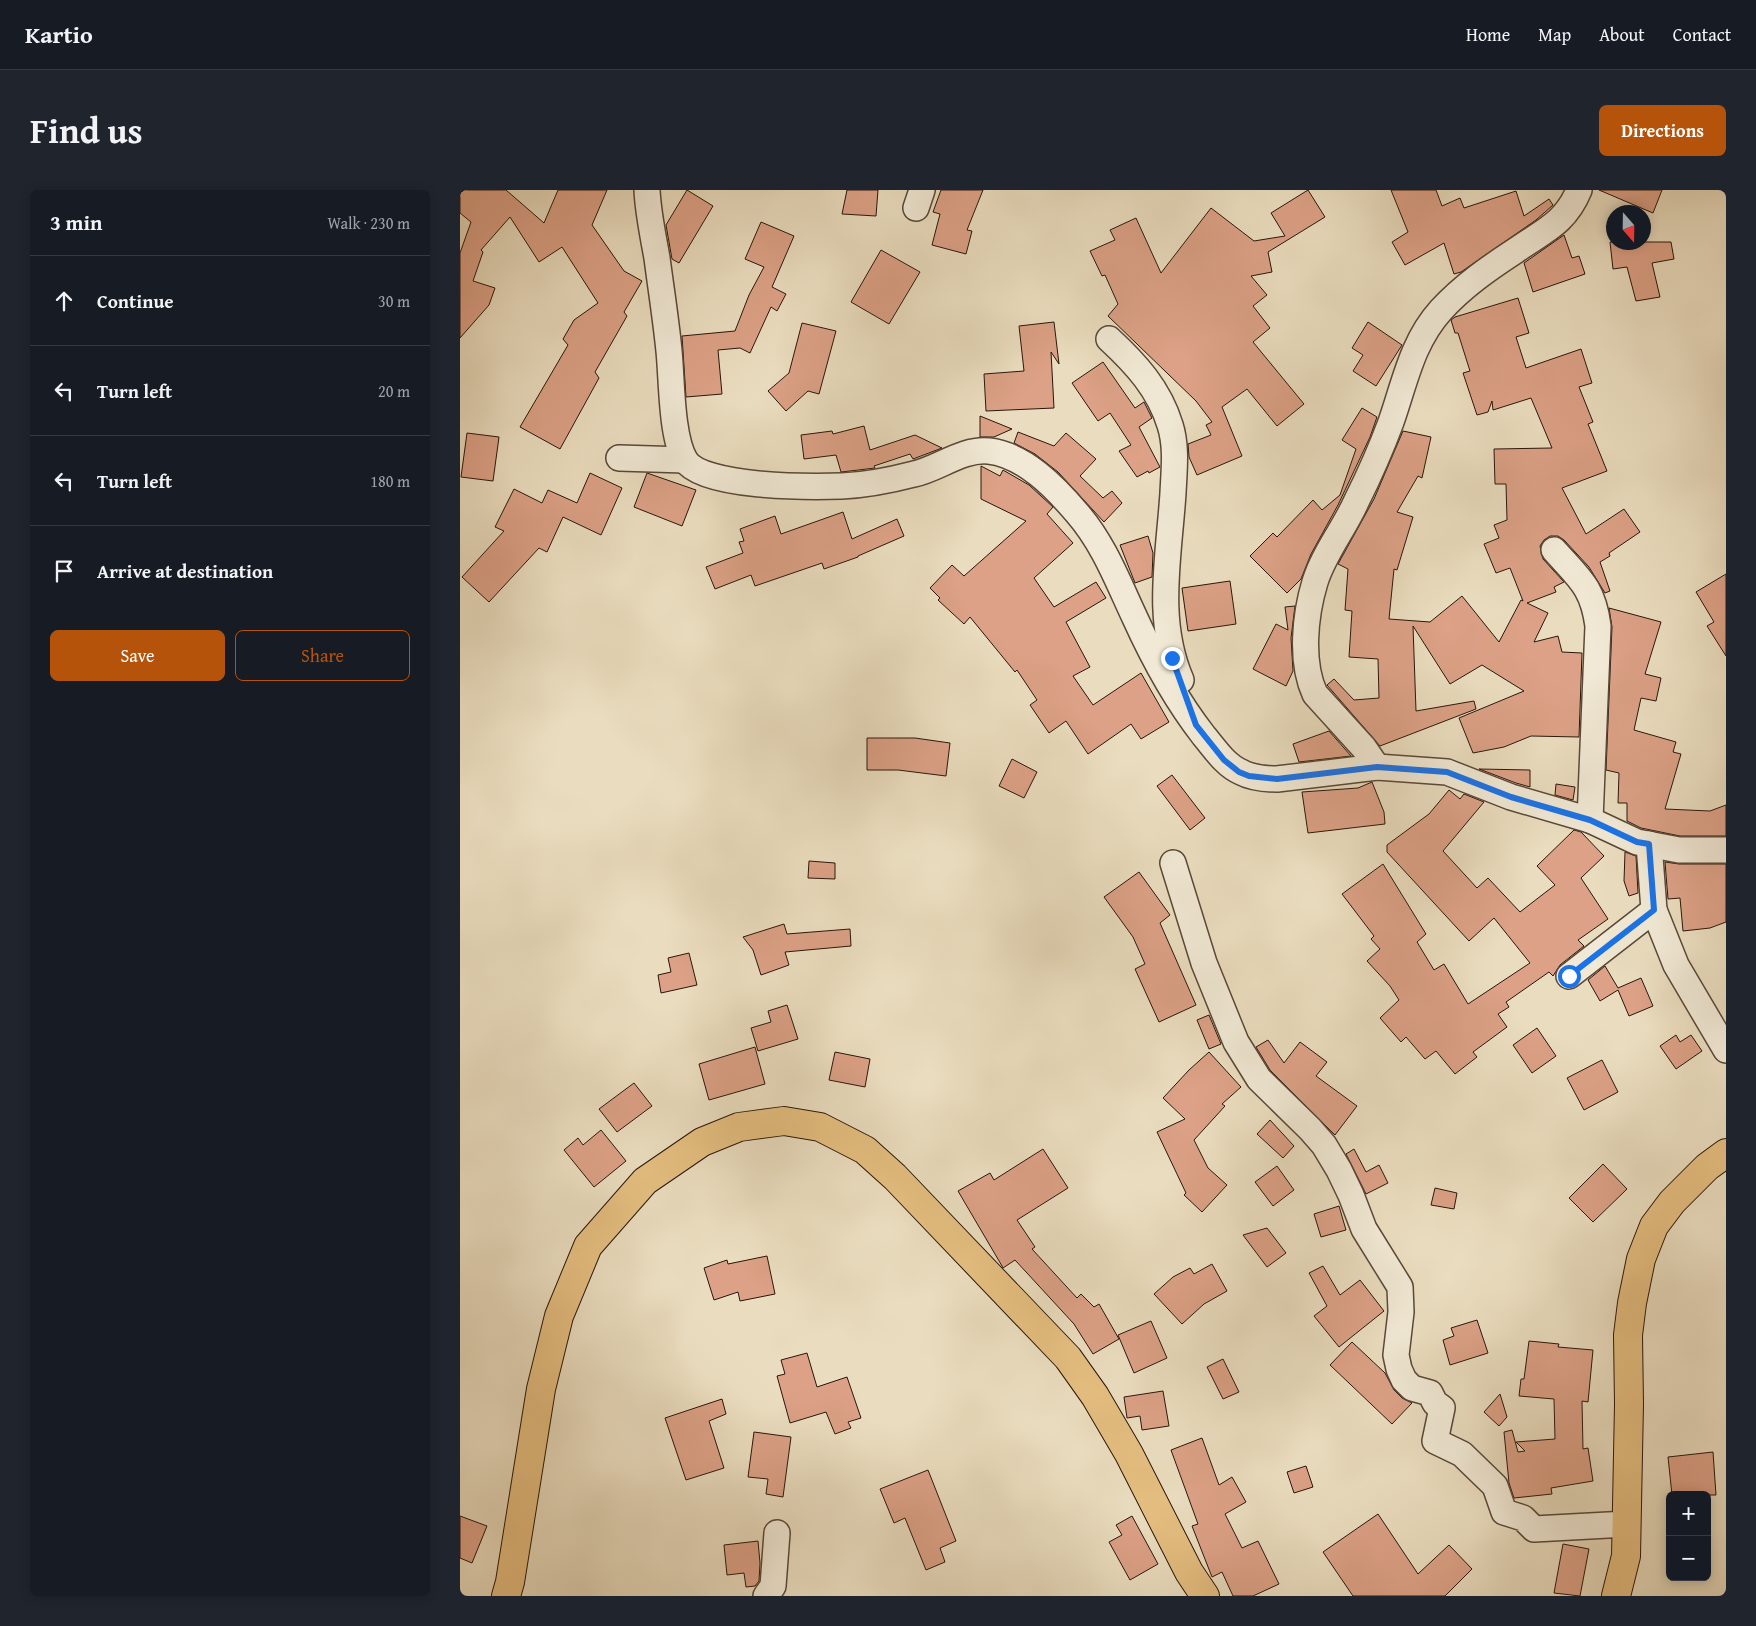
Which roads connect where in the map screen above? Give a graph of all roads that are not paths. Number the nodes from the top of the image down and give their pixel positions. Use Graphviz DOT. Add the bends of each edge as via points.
graph roads {
  1 [pos="647,190"];
  2 [pos="1579,190"];
  3 [pos="1109,340"];
  4 [pos="619,458"];
  5 [pos="685,460"];
  6 [pos="1554,550"];
  7 [pos="1196,725"];
  8 [pos="1377,767"];
  9 [pos="1590,820"];
  10 [pos="1649,844"];
  11 [pos="1726,850"];
  12 [pos="1173,863"];
  13 [pos="1654,910"];
  14 [pos="1569,976"];
  15 [pos="1726,1050"];
  16 [pos="1726,1152"];
  17 [pos="1627,1524"];
  18 [pos="777,1533"];
  19 [pos="506,1596"];
  20 [pos="766,1596"];
  21 [pos="1205,1596"];
  22 [pos="1616,1596"];
  1 -- 5 [label="street" via="677,435"];
  2 -- 8 [label="street" via="1554,226 1458,292 1423,333 1410,361 1390,424 1356,502 1315,581 1308,627 1310,684"];
  3 -- 7 [label="street" via="1138,366 1165,410 1171,427 1175,463 1165,623 1172,658"];
  4 -- 5 [label="street"];
  5 -- 7 [label="street" via="696,471 732,481 843,486 919,474 972,452 986,450 1012,458 1056,491 1098,542 1168,683"];
  6 -- 9 [label="street" via="1589,589 1598,626"];
  7 -- 8 [label="street" via="1224,760 1249,776 1277,779"];
  8 -- 9 [label="street" via="1447,772 1511,797"];
  9 -- 10 [label="street" via="1637,842"];
  10 -- 11 [label="street" via="1679,850"];
  10 -- 13 [label="street"];
  12 -- 17 [label="street" via="1204,962 1236,1042 1259,1079 1324,1145 1351,1195 1364,1229 1400,1287 1396,1355 1404,1380 1418,1391 1430,1393 1442,1408 1436,1441 1462,1454 1495,1486 1504,1512 1523,1518 1534,1529"];
  13 -- 14 [label="street"];
  13 -- 15 [label="street" via="1676,965"];
  16 -- 17 [label="main road" via="1672,1202 1654,1226 1641,1259 1628,1335"];
  17 -- 22 [label="main road" via="1626,1556"];
  18 -- 20 [label="street" via="773,1586"];
  19 -- 21 [label="main road" via="543,1380 559,1316 588,1246 644,1181 677,1157 702,1142 739,1127 784,1121 820,1127 865,1150 895,1177 1068,1358 1129,1454 1189,1572"];
}
